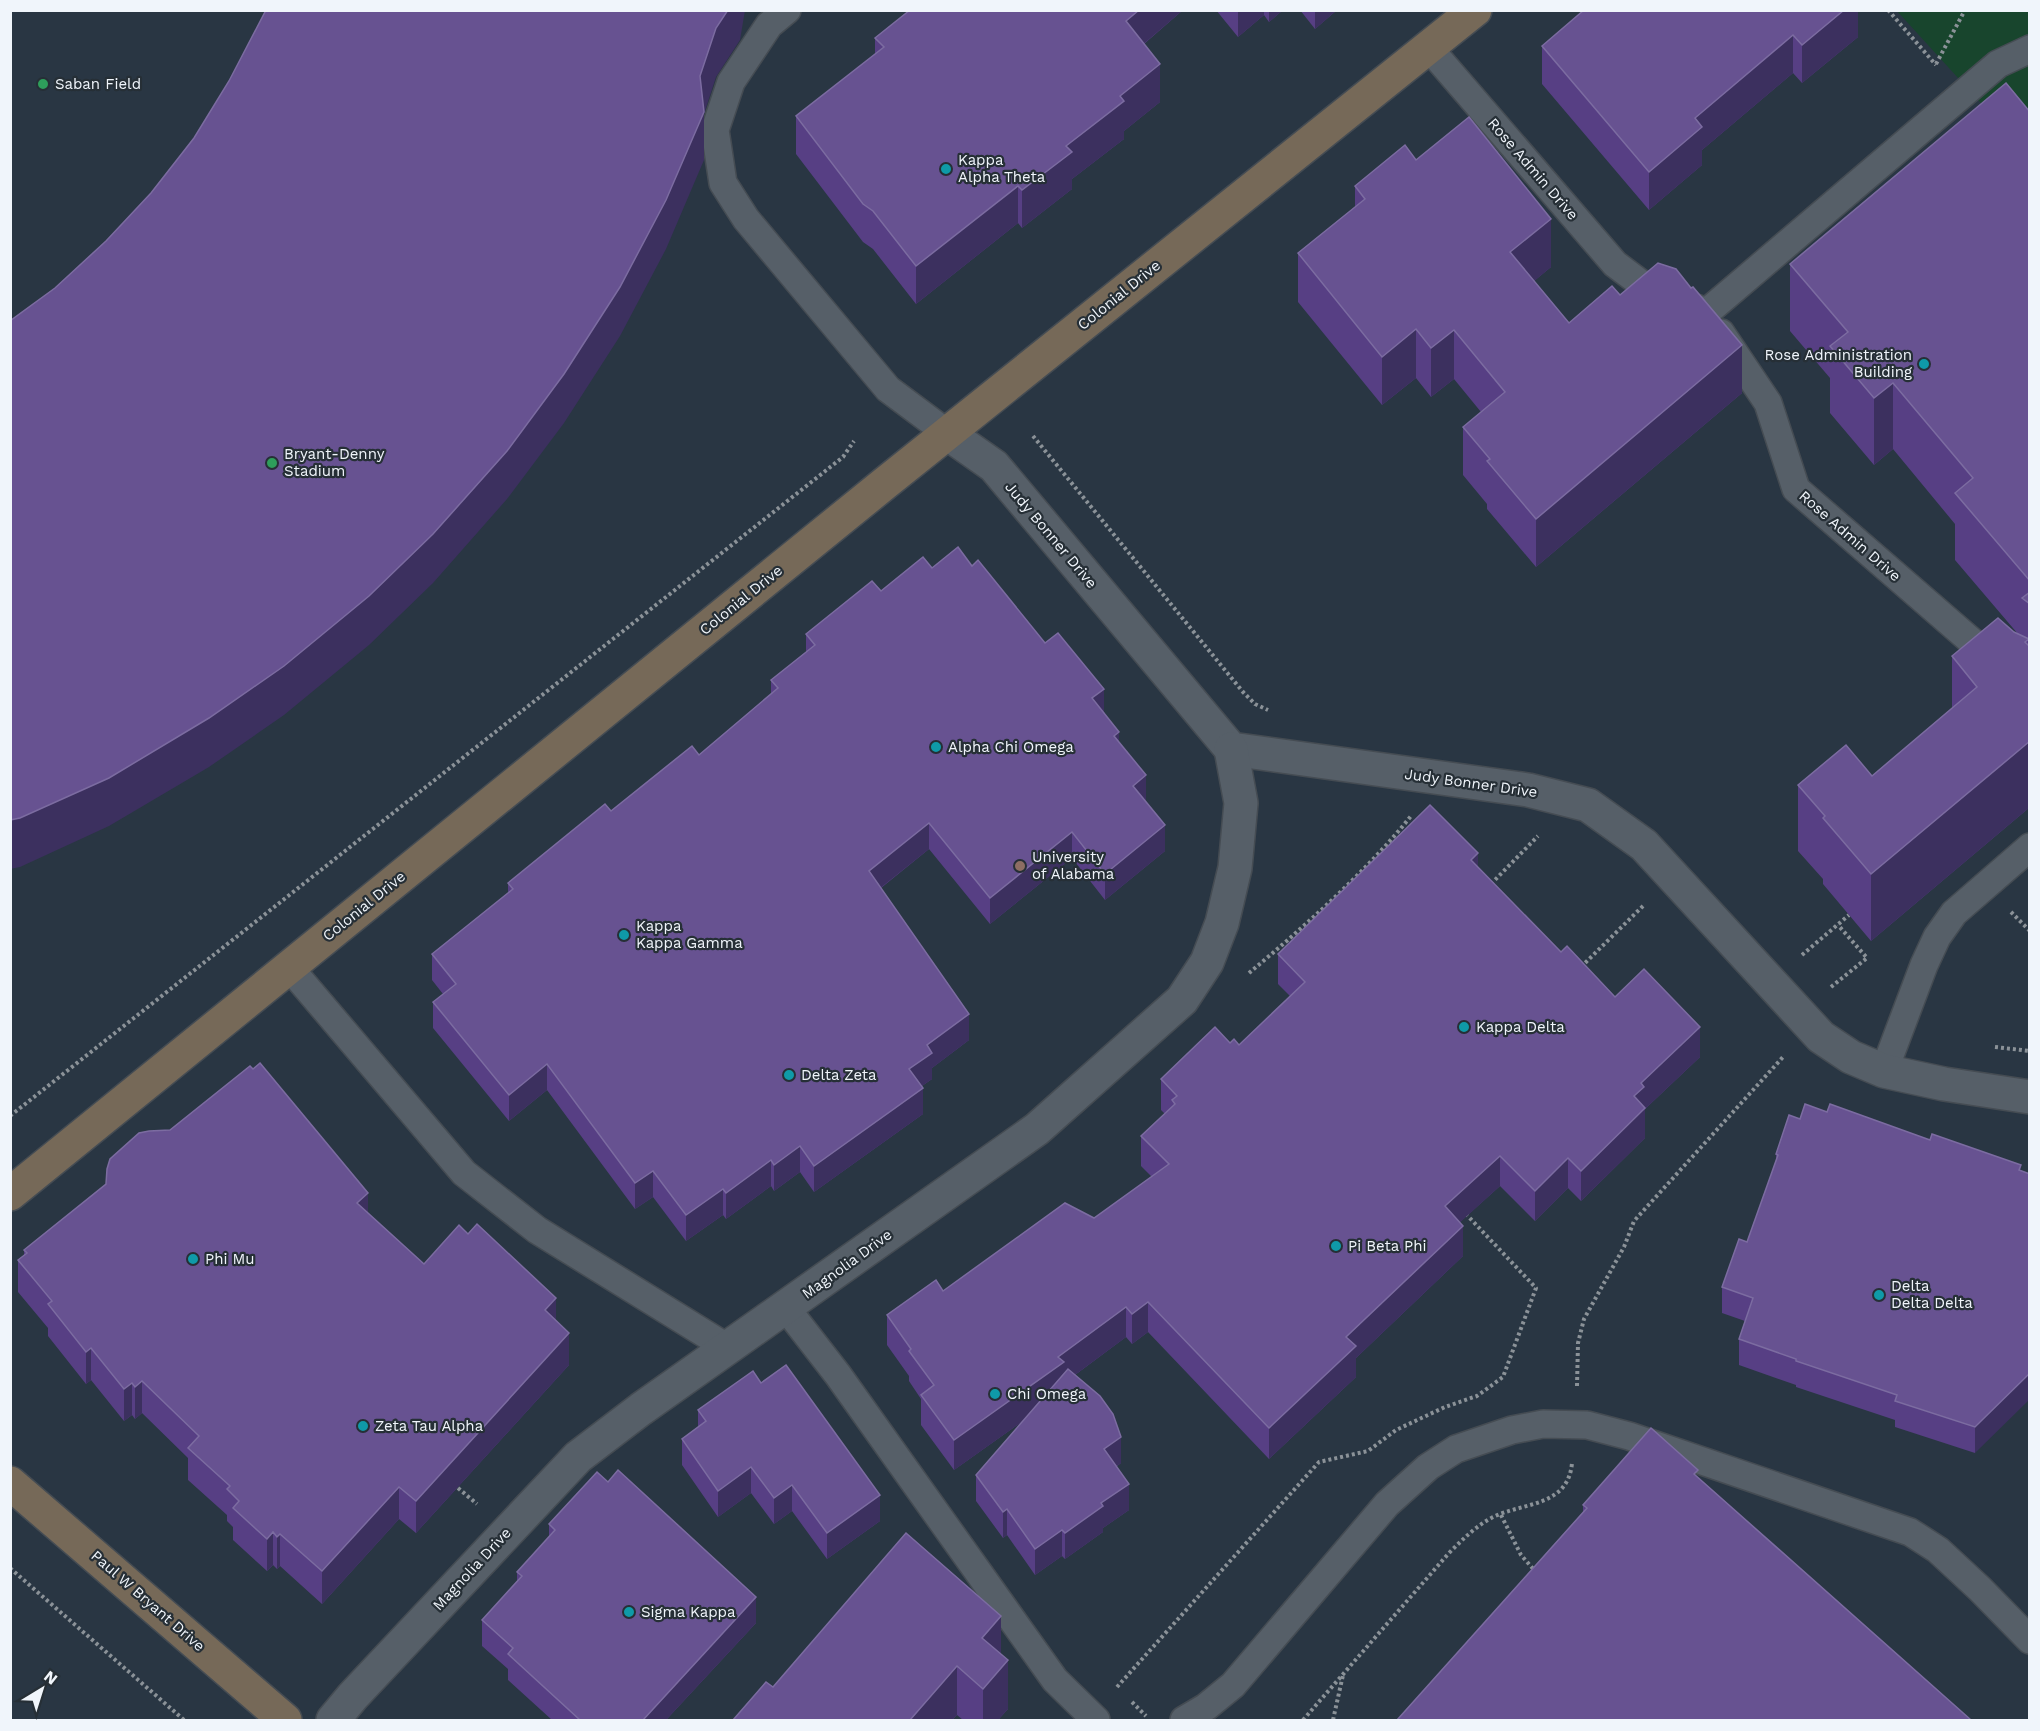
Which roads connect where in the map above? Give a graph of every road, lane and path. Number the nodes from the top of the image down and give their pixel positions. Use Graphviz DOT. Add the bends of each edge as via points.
graph roads {
  1 [pos="787,10"];
  2 [pos="1475,10"];
  3 [pos="1888,10"];
  4 [pos="1965,10"];
  5 [pos="1429,48"];
  6 [pos="2030,49"];
  7 [pos="1707,312"];
  8 [pos="947,433"];
  9 [pos="1033,436"];
  10 [pos="854,441"];
  11 [pos="2030,690"];
  12 [pos="1271,712"];
  13 [pos="1231,749"];
  14 [pos="1412,814"];
  15 [pos="1545,829"];
  16 [pos="2030,848"];
  17 [pos="1488,893"];
  18 [pos="1649,900"];
  19 [pos="2009,910"];
  20 [pos="1849,915"];
  21 [pos="1838,925"];
  22 [pos="2030,931"];
  23 [pos="1799,957"];
  24 [pos="290,967"];
  25 [pos="1578,970"];
  26 [pos="1241,980"];
  27 [pos="1828,990"];
  28 [pos="1884,1071"];
  29 [pos="2030,1097"];
  30 [pos="10,1116"];
  31 [pos="10,1194"];
  32 [pos="1458,1206"];
  33 [pos="786,1308"];
  34 [pos="728,1348"];
  35 [pos="10,1483"];
  36 [pos="458,1488"];
  37 [pos="485,1510"];
  38 [pos="1501,1515"];
  39 [pos="10,1568"];
  40 [pos="1540,1576"];
  41 [pos="2030,1640"];
  42 [pos="1344,1674"];
  43 [pos="1117,1688"];
  44 [pos="184,1720"];
  45 [pos="285,1720"];
  46 [pos="333,1720"];
  47 [pos="1096,1720"];
  48 [pos="1184,1720"];
  49 [pos="1333,1720"];
  1 -- 8 [label="lane" via="769,25 731,82 715,130 723,183 746,219 888,389"];
  2 -- 5 [label="street, Colonial Drive"];
  3 -- 4 [label="path" via="1936,65"];
  5 -- 7 [label="lane, Rose Admin Drive" via="1616,264 1655,294"];
  5 -- 8 [label="street, Colonial Drive"];
  6 -- 7 [label="lane" via="1998,64"];
  7 -- 11 [label="lane, Rose Admin Drive" via="1768,403 1796,489"];
  8 -- 13 [label="street, Judy Bonner Drive" via="994,466"];
  8 -- 24 [label="street, Colonial Drive"];
  9 -- 12 [label="path" via="1243,692"];
  10 -- 30 [label="path" via="843,457"];
  13 -- 28 [label="street, Judy Bonner Drive" via="1528,790 1588,805 1644,845 1821,1037 1851,1057"];
  13 -- 33 [label="street, Magnolia Drive" via="1241,803 1235,868 1207,962 1182,1000 1037,1129"];
  14 -- 26 [label="path" via="1289,940"];
  15 -- 17 [label="path" via="1496,878"];
  16 -- 28 [label="lane" via="1954,912 1937,937"];
  18 -- 25 [label="path"];
  19 -- 22 [label="path"];
  20 -- 21 [label="path"];
  21 -- 23 [label="path"];
  21 -- 27 [label="path" via="1867,958"];
  24 -- 31 [label="street, Colonial Drive"];
  24 -- 34 [label="lane" via="464,1173 537,1230"];
  28 -- 29 [label="street, Judy Bonner Drive"];
  32 -- 43 [label="path" via="1536,1288 1503,1377 1478,1395 1396,1430 1368,1450 1319,1462"];
  33 -- 34 [label="street, Magnolia Drive"];
  33 -- 47 [label="lane" via="1055,1680"];
  34 -- 46 [label="street, Magnolia Drive" via="578,1456"];
  35 -- 45 [label="street, Paul W Bryant Drive"];
  36 -- 37 [label="path"];
  38 -- 40 [label="path" via="1521,1555"];
  39 -- 44 [label="path"];
  41 -- 48 [label="lane" via="1938,1550 1910,1533 1629,1436 1587,1425 1543,1424 1456,1449 1428,1467 1387,1504 1233,1686"];
  42 -- 49 [label="path"];
}
